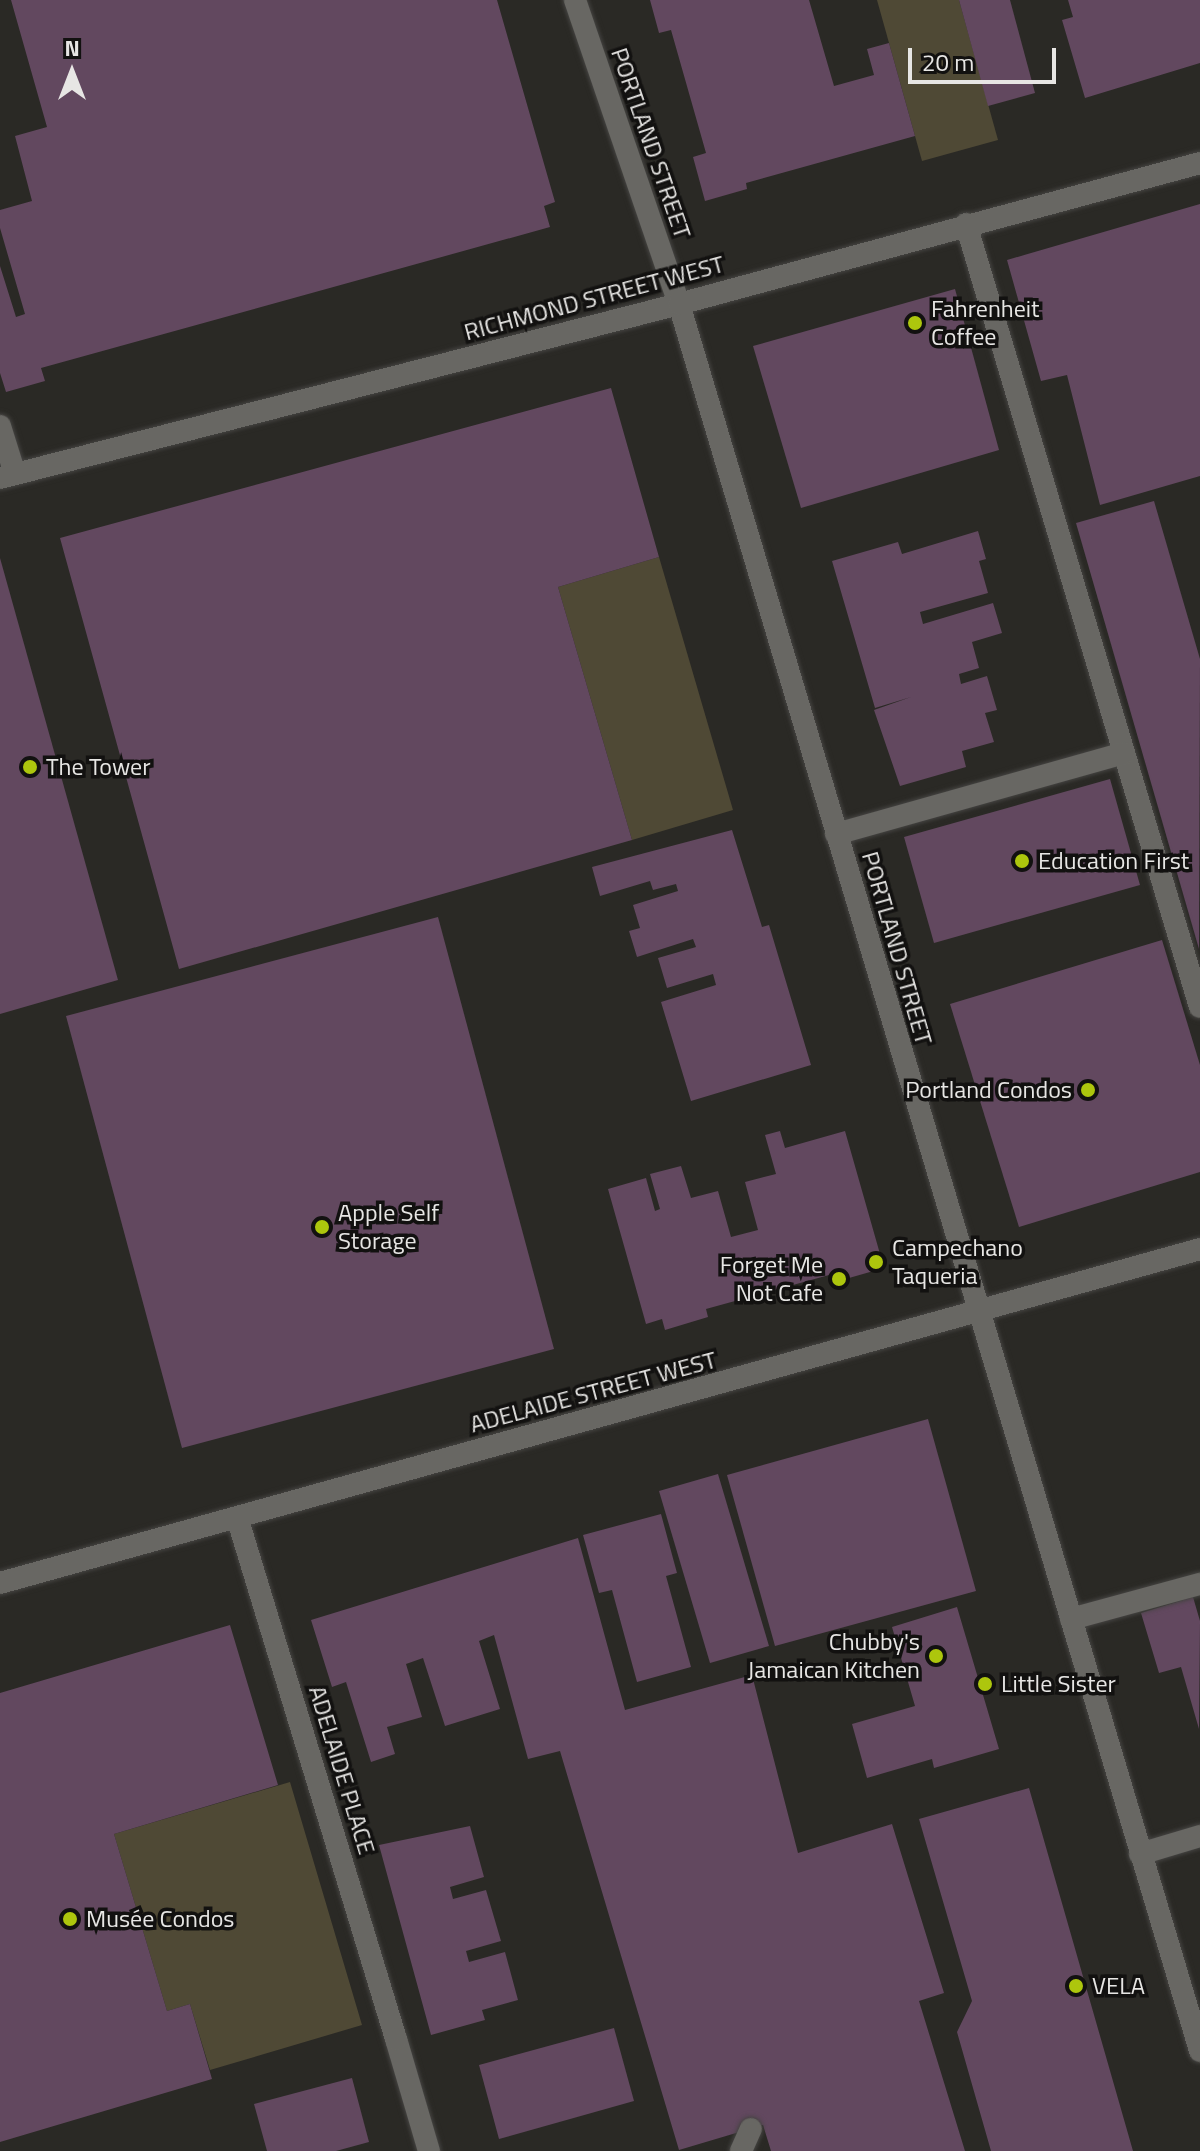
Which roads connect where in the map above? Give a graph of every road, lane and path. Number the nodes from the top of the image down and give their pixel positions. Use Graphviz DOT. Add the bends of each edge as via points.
graph roads {
  1 [pos="575,0"];
  2 [pos="1200,163"];
  3 [pos="966,224"];
  4 [pos="679,304"];
  5 [pos="0,426"];
  6 [pos="7,476"];
  7 [pos="1124,753"];
  8 [pos="836,834"];
  9 [pos="1200,1007"];
  10 [pos="1200,1249"];
  11 [pos="978,1312"];
  12 [pos="237,1517"];
  13 [pos="0,1583"];
  14 [pos="1200,1584"];
  15 [pos="1071,1619"];
  16 [pos="1200,1836"];
  17 [pos="1140,1854"];
  18 [pos="1200,2051"];
  19 [pos="751,2129"];
  20 [pos="429,2151"];
  21 [pos="741,2151"];
  1 -- 4 [label="street, PORTLAND STREET"];
  2 -- 3 [label="street, RICHMOND STREET WEST"];
  3 -- 4 [label="street, RICHMOND STREET WEST"];
  3 -- 7 [label="street"];
  4 -- 6 [label="street, RICHMOND STREET WEST"];
  4 -- 8 [label="street, PORTLAND STREET"];
  5 -- 6 [label="street"];
  7 -- 8 [label="street"];
  7 -- 9 [label="street"];
  8 -- 11 [label="street, PORTLAND STREET"];
  10 -- 11 [label="street, ADELAIDE STREET WEST"];
  11 -- 12 [label="street, ADELAIDE STREET WEST"];
  11 -- 15 [label="street, PORTLAND STREET"];
  12 -- 13 [label="street, ADELAIDE STREET WEST"];
  12 -- 20 [label="street, ADELAIDE PLACE"];
  14 -- 15 [label="street"];
  15 -- 17 [label="street, PORTLAND STREET"];
  16 -- 17 [label="street"];
  17 -- 18 [label="street, PORTLAND STREET"];
  19 -- 21 [label="street"];
}
